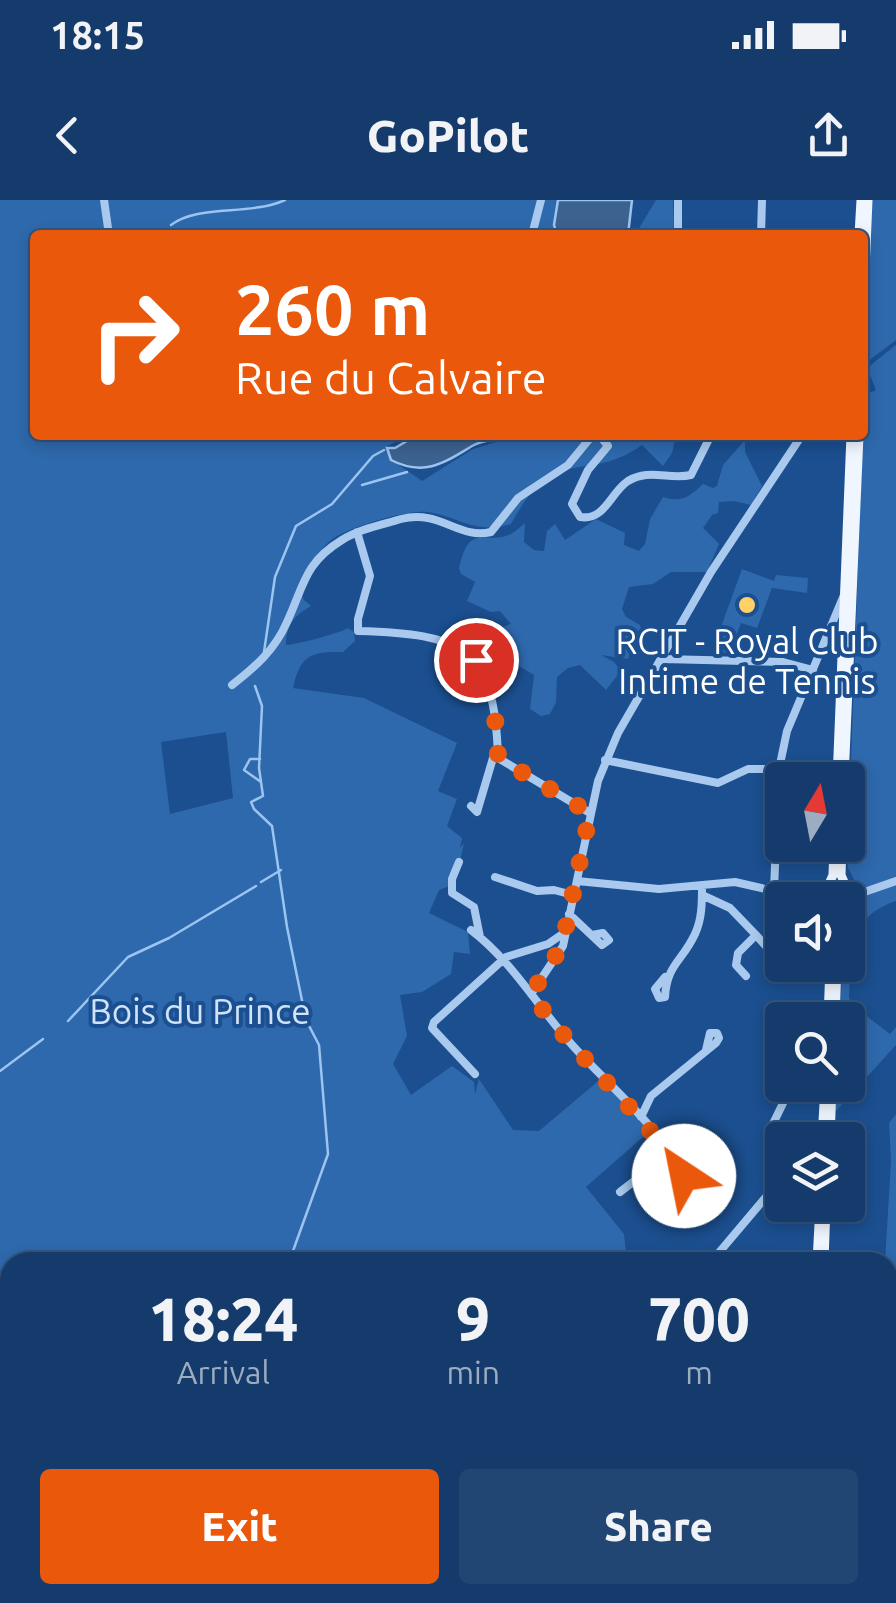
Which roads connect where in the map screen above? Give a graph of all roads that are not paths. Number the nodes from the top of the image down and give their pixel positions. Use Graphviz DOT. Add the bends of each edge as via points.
graph roads {
  1 [pos="104,200"];
  2 [pos="541,200"];
  3 [pos="678,200"];
  4 [pos="762,200"];
  5 [pos="865,200"];
  6 [pos="108,230"];
  7 [pos="533,230"];
  8 [pos="678,230"];
  9 [pos="761,230"];
  10 [pos="861,230"];
  11 [pos="864,230"];
  12 [pos="589,440"];
  13 [pos="606,440"];
  14 [pos="708,440"];
  15 [pos="799,440"];
  16 [pos="851,440"];
  17 [pos="859,440"];
  18 [pos="357,532"];
  19 [pos="848,591"];
  20 [pos="663,659"];
  21 [pos="813,670"];
  22 [pos="232,685"];
  23 [pos="498,758"];
  24 [pos="606,760"];
  25 [pos="780,762"];
  26 [pos="842,762"];
  27 [pos="765,769"];
  28 [pos="471,806"];
  29 [pos="590,813"];
  30 [pos="458,862"];
  31 [pos="495,877"];
  32 [pos="576,881"];
  33 [pos="896,881"];
  34 [pos="516,885"];
  35 [pos="765,888"];
  36 [pos="702,891"];
  37 [pos="865,892"];
  38 [pos="514,896"];
  39 [pos="573,896"];
  40 [pos="569,914"];
  41 [pos="471,930"];
  42 [pos="565,932"];
  43 [pos="592,935"];
  44 [pos="756,935"];
  45 [pos="480,937"];
  46 [pos="765,945"];
  47 [pos="504,959"];
  48 [pos="746,976"];
  49 [pos="665,977"];
  50 [pos="531,994"];
  51 [pos="706,1050"];
  52 [pos="475,1074"];
  53 [pos="641,1117"];
  54 [pos="669,1154"];
  55 [pos="712,1156"];
  56 [pos="620,1192"];
  57 [pos="765,1198"];
  58 [pos="822,1222"];
  59 [pos="719,1252"];
  60 [pos="821,1252"];
  1 -- 6 [label="street"];
  2 -- 7 [label="street"];
  3 -- 8 [label="street"];
  4 -- 9 [label="street"];
  5 -- 10 [label="main road"];
  5 -- 11 [label="main road"];
  12 -- 18 [label="street" via="568,465 518,498 490,532 475,534 424,515"];
  13 -- 14 [label="street" via="572,504 580,517 600,514 638,476 691,474"];
  15 -- 20 [label="street" via="711,572"];
  16 -- 19 [label="main road"];
  17 -- 19 [label="main road"];
  18 -- 22 [label="street" via="310,569 264,660"];
  18 -- 23 [label="street" via="370,576 358,631 426,636 467,652 494,705"];
  19 -- 21 [label="street"];
  19 -- 26 [label="main road"];
  20 -- 21 [label="street" via="783,662"];
  20 -- 24 [label="street"];
  21 -- 25 [label="street"];
  23 -- 28 [label="street" via="478,812"];
  23 -- 29 [label="street"];
  24 -- 27 [label="street" via="718,782"];
  24 -- 29 [label="street"];
  29 -- 32 [label="street"];
  30 -- 45 [label="street" via="452,893 474,907"];
  31 -- 34 [label="street"];
  32 -- 36 [label="street"];
  32 -- 39 [label="street"];
  33 -- 37 [label="street"];
  34 -- 38 [label="street"];
  34 -- 39 [label="street"];
  35 -- 36 [label="street" via="735,882"];
  36 -- 44 [label="street"];
  36 -- 49 [label="street" via="696,933"];
  39 -- 40 [label="street"];
  40 -- 42 [label="street"];
  40 -- 43 [label="street"];
  41 -- 45 [label="street"];
  42 -- 47 [label="street"];
  42 -- 50 [label="street" via="558,956"];
  44 -- 46 [label="street"];
  44 -- 48 [label="street" via="738,953 736,965"];
  45 -- 47 [label="street"];
  47 -- 50 [label="street"];
  47 -- 52 [label="street" via="432,1028"];
  50 -- 53 [label="street"];
  51 -- 53 [label="street" via="651,1096"];
  53 -- 54 [label="street"];
  54 -- 55 [label="street" via="684,1179"];
  54 -- 56 [label="street"];
  57 -- 59 [label="street"];
  58 -- 60 [label="main road"];
}
